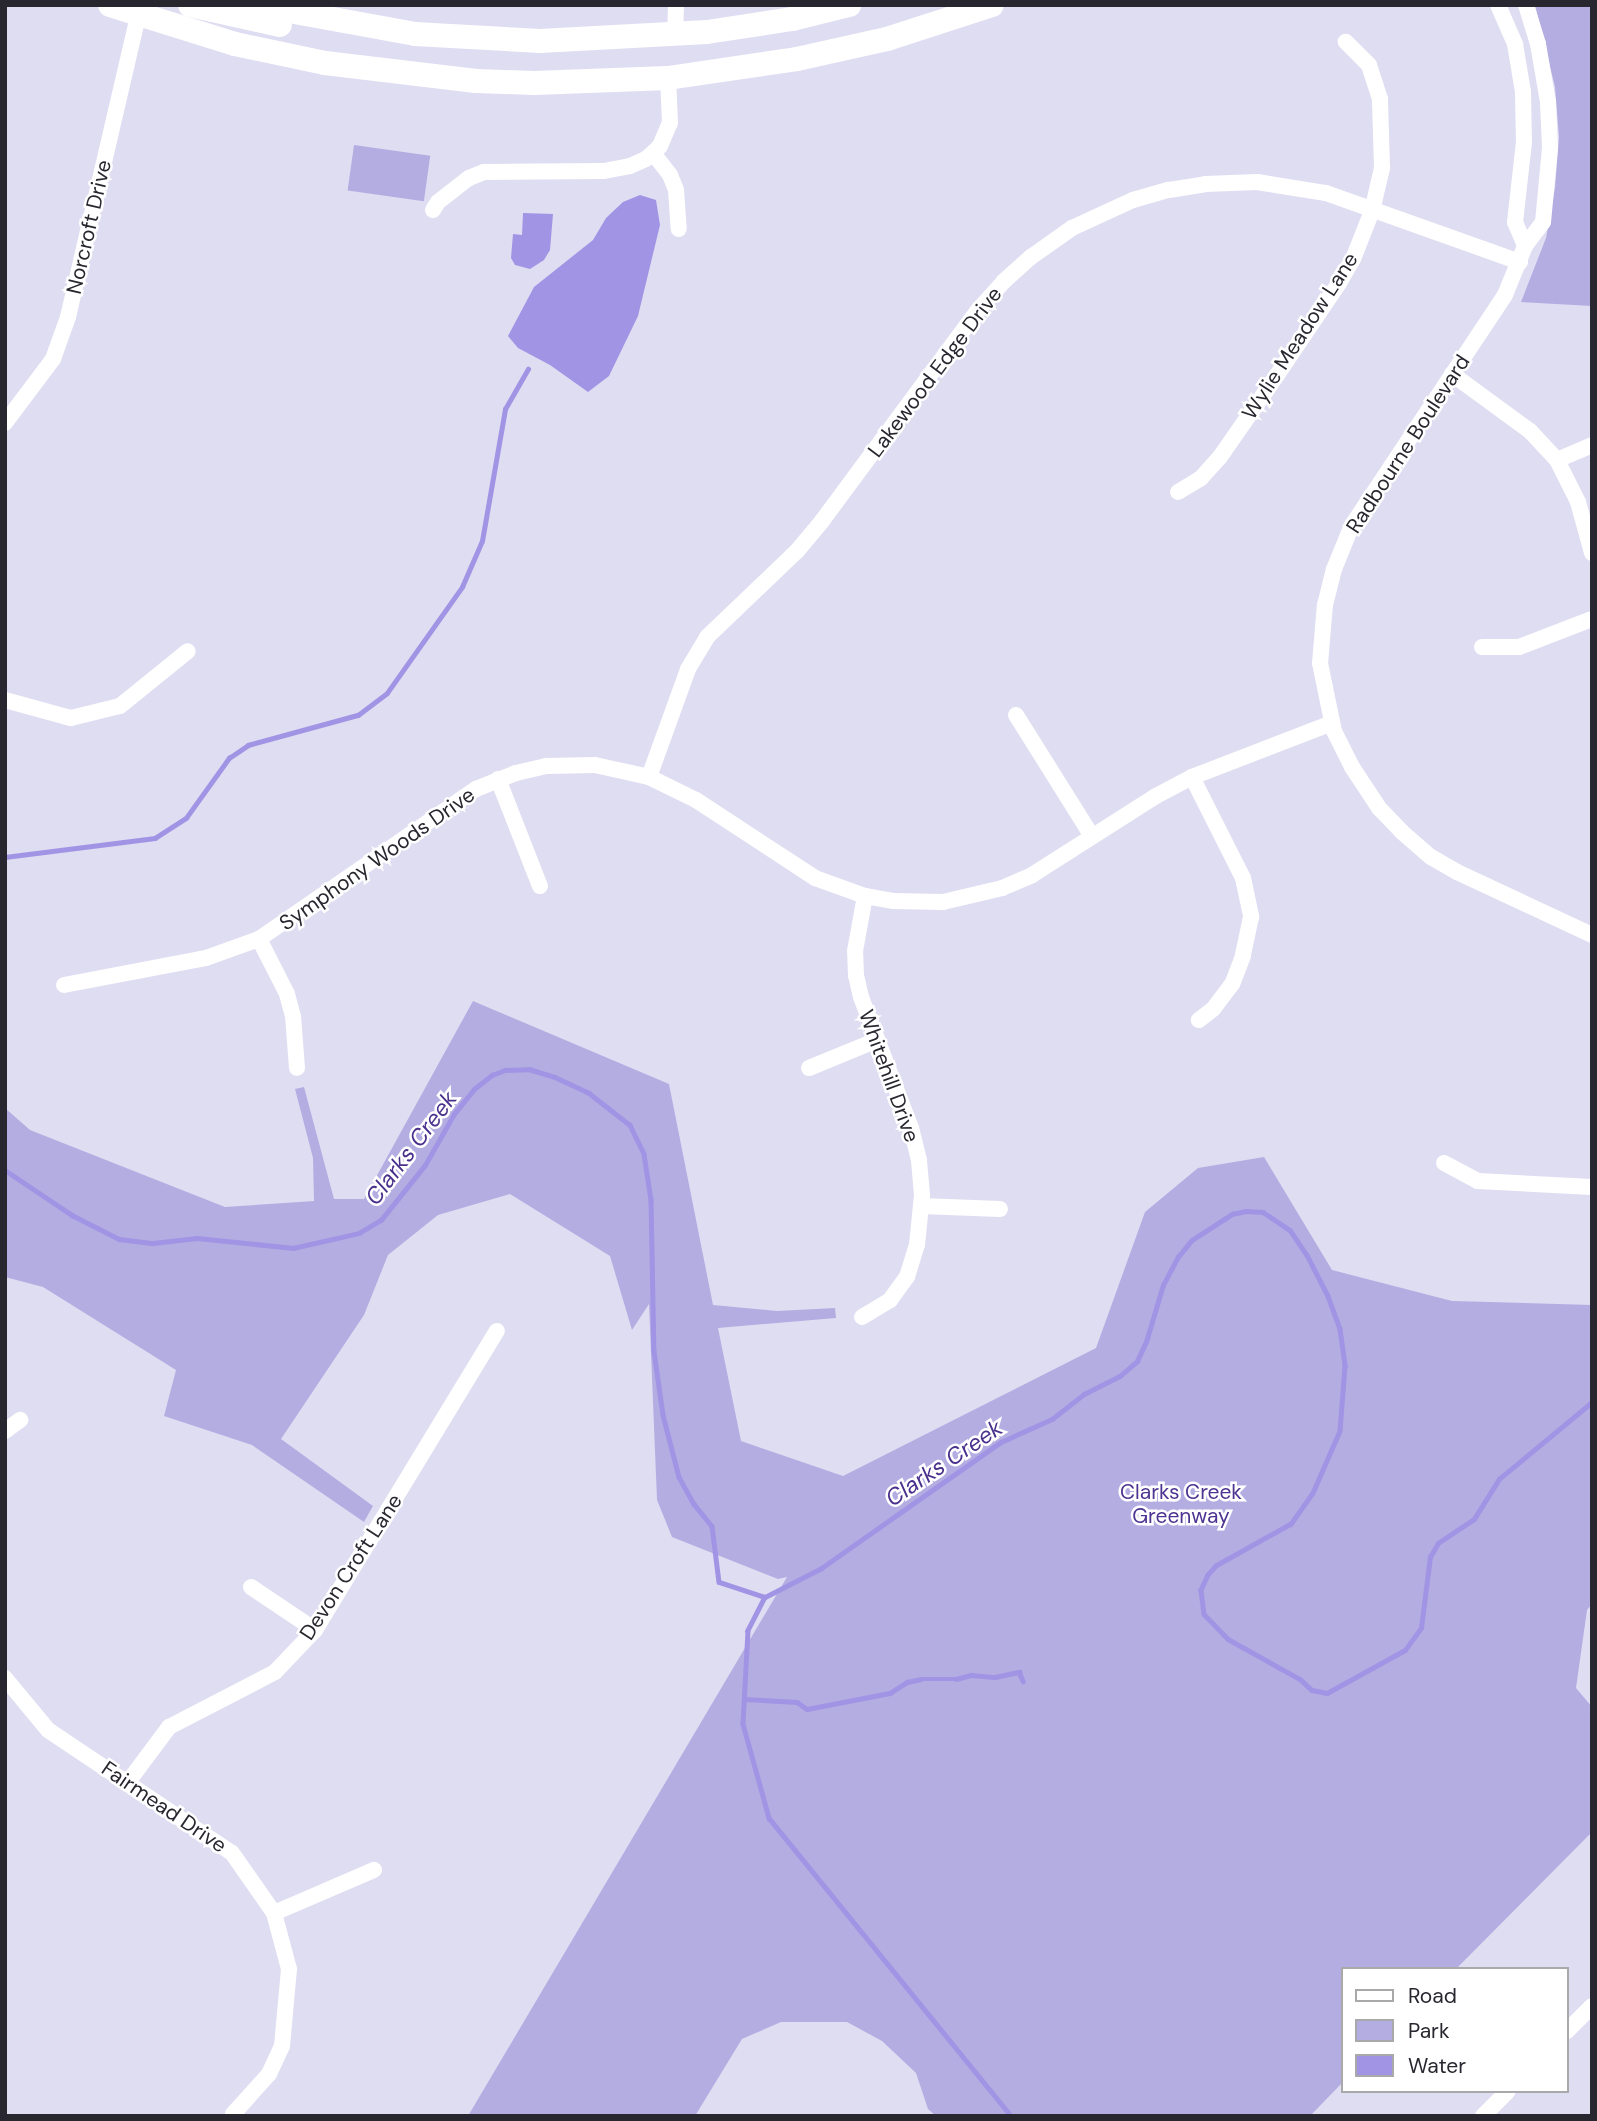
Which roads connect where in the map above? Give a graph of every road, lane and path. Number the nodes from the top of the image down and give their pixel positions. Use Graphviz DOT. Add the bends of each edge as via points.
graph roads {
  1 [pos="110,5"];
  2 [pos="190,5"];
  3 [pos="256,5"];
  4 [pos="676,5"];
  5 [pos="849,5"];
  6 [pos="992,5"];
  7 [pos="1498,5"];
  8 [pos="1526,5"];
  9 [pos="142,11"];
  10 [pos="364,27"];
  11 [pos="675,35"];
  12 [pos="1346,43"];
  13 [pos="668,78"];
  14 [pos="653,153"];
  15 [pos="1371,211"];
  16 [pos="437,213"];
  17 [pos="682,223"];
  18 [pos="1523,254"];
  19 [pos="1452,374"];
  20 [pos="5,423"];
  21 [pos="1592,444"];
  22 [pos="1557,460"];
  23 [pos="1178,492"];
  24 [pos="1592,553"];
  25 [pos="1592,619"];
  26 [pos="1482,646"];
  27 [pos="188,651"];
  28 [pos="5,700"];
  29 [pos="1016,715"];
  30 [pos="1332,723"];
  31 [pos="649,777"];
  32 [pos="1192,777"];
  33 [pos="498,779"];
  34 [pos="1092,836"];
  35 [pos="540,886"];
  36 [pos="865,896"];
  37 [pos="1592,935"];
  38 [pos="259,939"];
  39 [pos="64,985"];
  40 [pos="1199,1020"];
  41 [pos="877,1040"];
  42 [pos="297,1068"];
  43 [pos="809,1068"];
  44 [pos="1444,1163"];
  45 [pos="1592,1187"];
  46 [pos="921,1206"];
  47 [pos="1000,1209"];
  48 [pos="862,1317"];
  49 [pos="496,1331"];
  50 [pos="20,1420"];
  51 [pos="5,1431"];
  52 [pos="251,1587"];
  53 [pos="315,1630"];
  54 [pos="5,1678"];
  55 [pos="128,1782"];
  56 [pos="374,1870"];
  57 [pos="274,1913"];
  58 [pos="1592,2006"];
  59 [pos="1569,2029"];
  60 [pos="1505,2093"];
  61 [pos="233,2114"];
  62 [pos="1486,2115"];
  1 -- 9 [label="main road"];
  2 -- 10 [label="main road" via="288,27"];
  3 -- 10 [label="main road"];
  4 -- 11 [label="street"];
  5 -- 11 [label="main road" via="749,26"];
  6 -- 13 [label="main road" via="841,50"];
  7 -- 18 [label="street" via="1516,44 1523,92 1524,142 1515,222"];
  8 -- 18 [label="street, Radbourne Boulevard" via="1544,72 1550,148 1543,222"];
  9 -- 13 [label="main road" via="235,44 375,71 534,83"];
  9 -- 20 [label="street, Norcroft Drive" via="68,317 53,359"];
  10 -- 11 [label="main road" via="540,41"];
  12 -- 15 [label="street, Wylie Meadow Lane" via="1369,65 1380,99 1382,168"];
  13 -- 14 [label="street" via="670,123"];
  14 -- 16 [label="street" via="616,170 484,172 469,178"];
  14 -- 17 [label="street" via="670,175"];
  15 -- 18 [label="street, Lakewood Edge Drive"];
  15 -- 23 [label="street, Wylie Meadow Lane" via="1344,275 1277,375 1220,457 1201,478"];
  15 -- 31 [label="street, Lakewood Edge Drive" via="1326,193 1292,186 1205,184 1168,190 1105,211 1031,257 979,310 822,522 707,637 688,669"];
  18 -- 19 [label="street, Radbourne Boulevard" via="1505,295"];
  19 -- 22 [label="street" via="1530,431"];
  19 -- 30 [label="street, Radbourne Boulevard" via="1352,525 1334,569 1319,648"];
  21 -- 22 [label="street"];
  22 -- 24 [label="street" via="1578,502"];
  25 -- 26 [label="street" via="1519,647"];
  27 -- 28 [label="street" via="120,706 71,718"];
  29 -- 34 [label="street"];
  30 -- 32 [label="street, Symphony Woods Drive"];
  30 -- 37 [label="street, Radbourne Boulevard" via="1352,767 1379,808 1431,857"];
  31 -- 33 [label="street, Symphony Woods Drive" via="595,765 564,764"];
  31 -- 36 [label="street, Symphony Woods Drive" via="696,800 815,878"];
  32 -- 34 [label="street, Symphony Woods Drive"];
  32 -- 40 [label="street" via="1243,878 1251,917 1232,984"];
  33 -- 35 [label="street"];
  33 -- 38 [label="street, Symphony Woods Drive" via="451,805"];
  34 -- 36 [label="street, Symphony Woods Drive" via="1032,875 971,897 910,902"];
  36 -- 41 [label="street, Whitehill Drive" via="855,951 856,976"];
  38 -- 39 [label="street, Symphony Woods Drive" via="206,958"];
  38 -- 42 [label="street" via="287,995"];
  41 -- 43 [label="street"];
  41 -- 46 [label="street, Whitehill Drive" via="911,1128 921,1178"];
  44 -- 45 [label="street" via="1478,1181"];
  46 -- 47 [label="street"];
  46 -- 48 [label="street, Whitehill Drive" via="906,1277 890,1300"];
  49 -- 53 [label="street, Devon Croft Lane"];
  50 -- 51 [label="street"];
  52 -- 53 [label="street"];
  53 -- 55 [label="street, Devon Croft Lane" via="275,1672 170,1727"];
  54 -- 55 [label="street, Fairmead Drive" via="48,1730"];
  55 -- 57 [label="street, Fairmead Drive" via="232,1853"];
  56 -- 57 [label="street"];
  57 -- 61 [label="street, Fairmead Drive" via="289,1969 282,2046 269,2074"];
  58 -- 59 [label="street"];
  60 -- 62 [label="street"];
}
